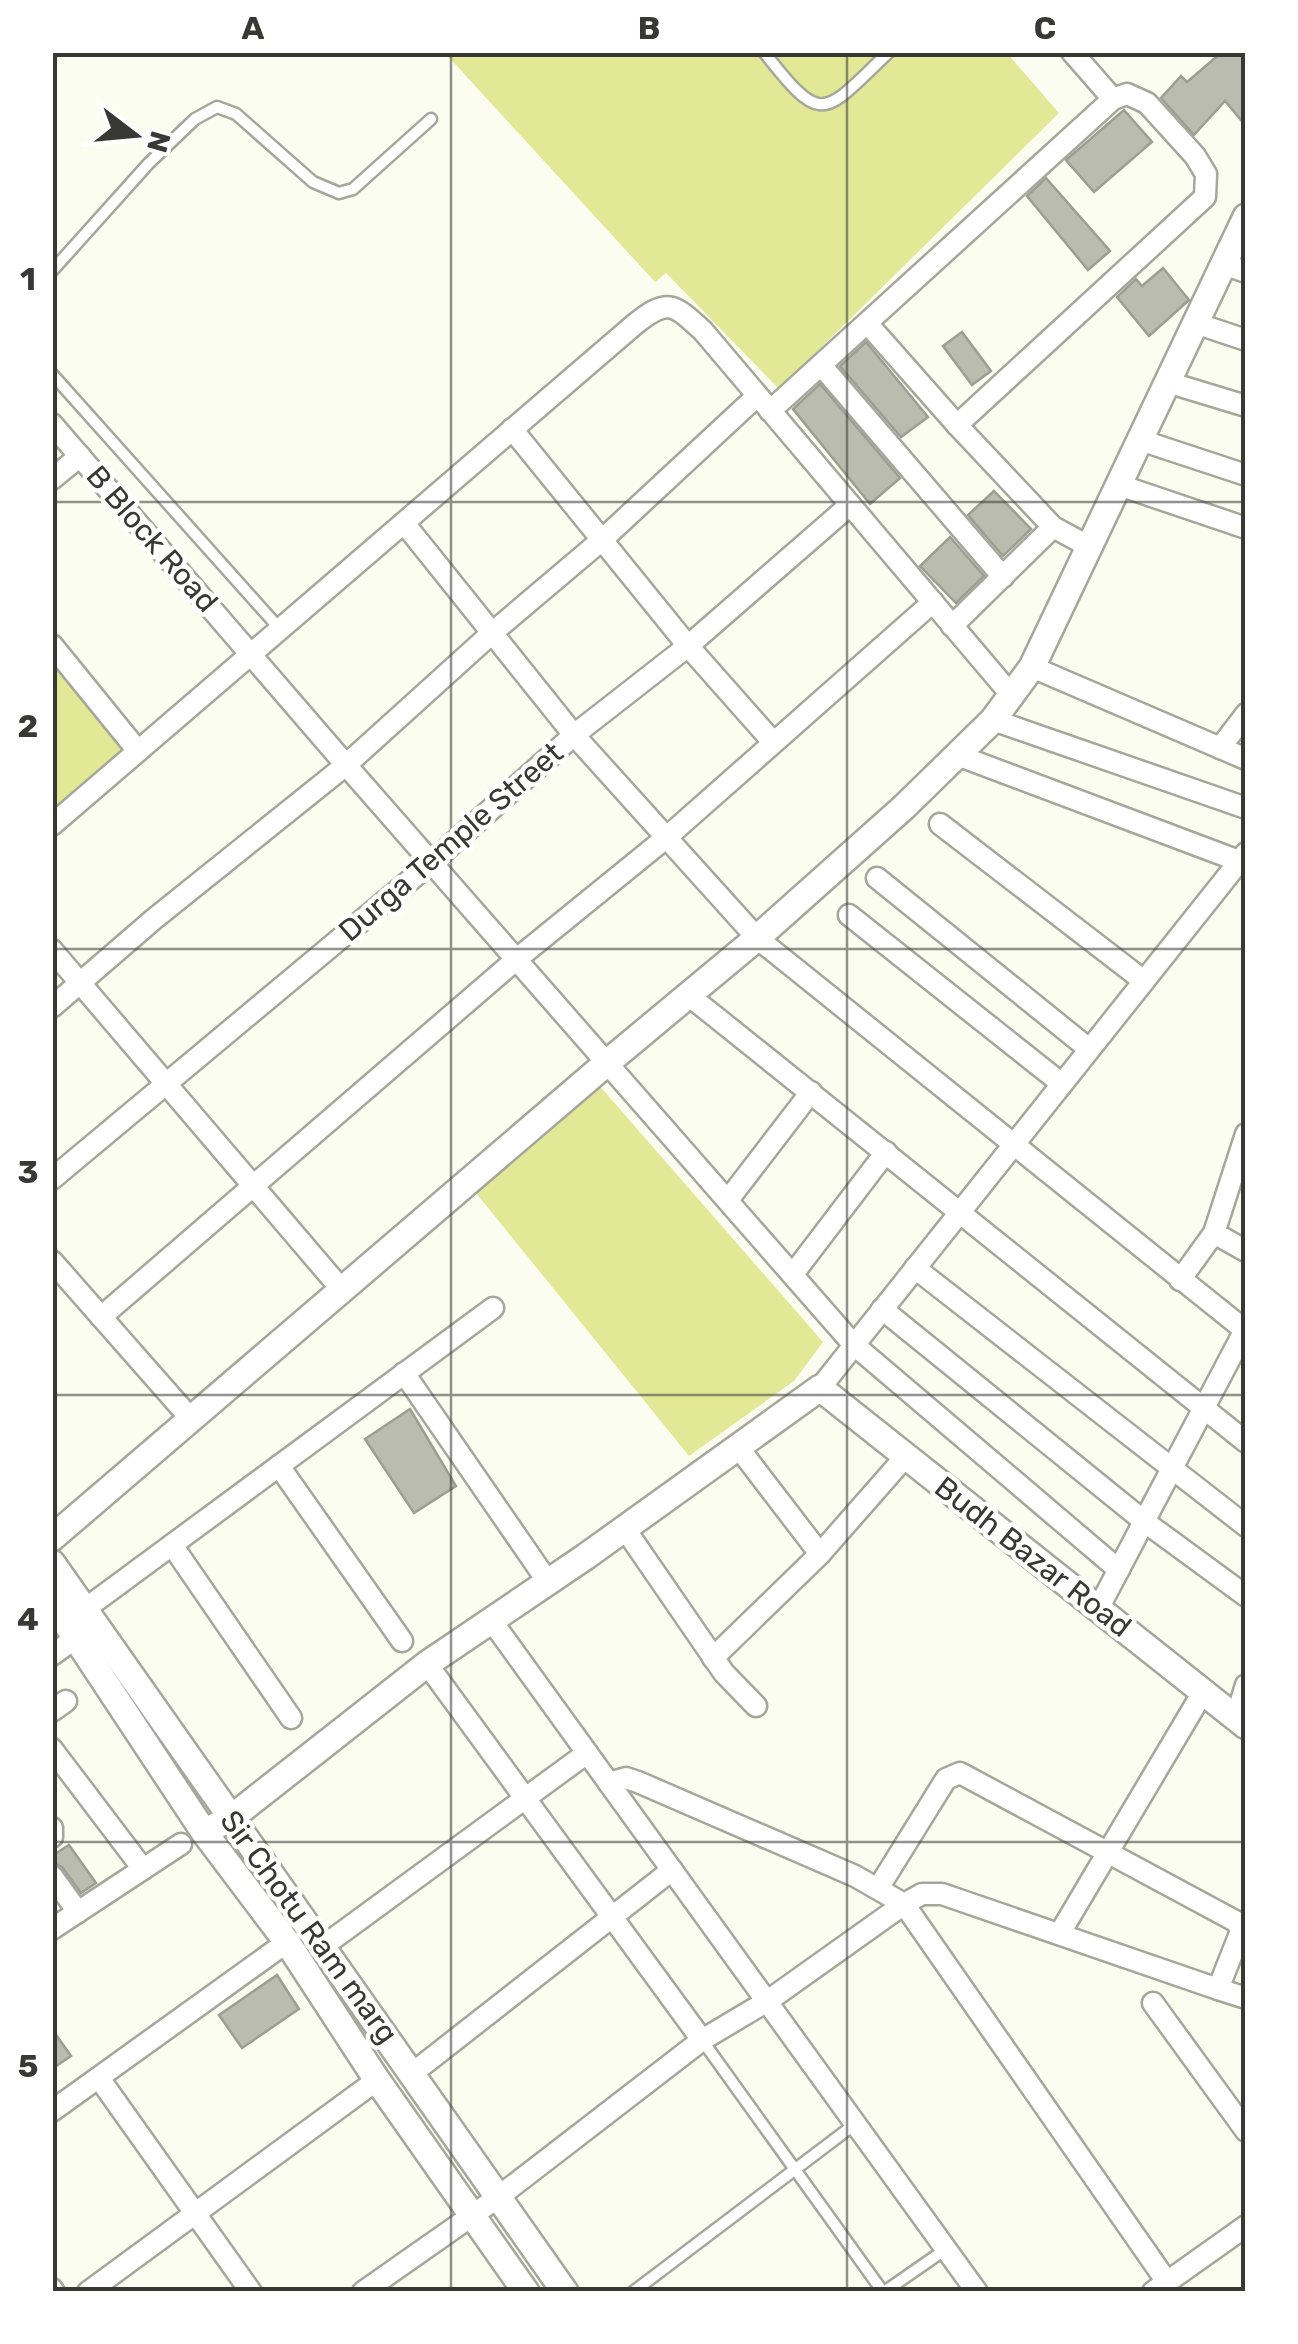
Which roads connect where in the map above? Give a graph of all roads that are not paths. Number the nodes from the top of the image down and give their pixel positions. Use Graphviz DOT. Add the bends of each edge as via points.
graph roads {
  1 [pos="764,52"];
  2 [pos="889,52"];
  3 [pos="1072,52"];
  4 [pos="1113,99"];
  5 [pos="431,120"];
  6 [pos="1246,217"];
  7 [pos="1234,268"];
  8 [pos="52,271"];
  9 [pos="867,323"];
  10 [pos="1195,323"];
  11 [pos="1246,340"];
  12 [pos="821,364"];
  13 [pos="52,374"];
  14 [pos="1166,382"];
  15 [pos="764,404"];
  16 [pos="1246,406"];
  17 [pos="52,424"];
  18 [pos="956,425"];
  19 [pos="512,429"];
  20 [pos="1140,440"];
  21 [pos="80,456"];
  22 [pos="1246,475"];
  23 [pos="52,478"];
  24 [pos="1119,484"];
  25 [pos="850,506"];
  26 [pos="404,523"];
  27 [pos="1053,528"];
  28 [pos="1246,528"];
  29 [pos="604,539"];
  30 [pos="1090,547"];
  31 [pos="1002,577"];
  32 [pos="932,602"];
  33 [pos="952,626"];
  34 [pos="280,629"];
  35 [pos="492,633"];
  36 [pos="52,645"];
  37 [pos="688,646"];
  38 [pos="252,653"];
  39 [pos="1032,667"];
  40 [pos="1013,697"];
  41 [pos="1246,714"];
  42 [pos="993,720"];
  43 [pos="574,736"];
  44 [pos="773,742"];
  45 [pos="1220,748"];
  46 [pos="138,751"];
  47 [pos="958,755"];
  48 [pos="1246,759"];
  49 [pos="346,765"];
  50 [pos="1246,808"];
  51 [pos="52,824"];
  52 [pos="940,824"];
  53 [pos="667,837"];
  54 [pos="1242,857"];
  55 [pos="432,862"];
  56 [pos="877,878"];
  57 [pos="849,915"];
  58 [pos="757,938"];
  59 [pos="52,950"];
  60 [pos="518,958"];
  61 [pos="1144,981"];
  62 [pos="80,983"];
  63 [pos="687,994"];
  64 [pos="52,1007"];
  65 [pos="1089,1049"];
  66 [pos="608,1062"];
  67 [pos="165,1082"];
  68 [pos="1062,1084"];
  69 [pos="810,1092"];
  70 [pos="1246,1134"];
  71 [pos="1012,1146"];
  72 [pos="886,1152"];
  73 [pos="52,1179"];
  74 [pos="253,1186"];
  75 [pos="728,1200"];
  76 [pos="960,1211"];
  77 [pos="1214,1232"];
  78 [pos="1246,1251"];
  79 [pos="52,1262"];
  80 [pos="915,1268"];
  81 [pos="793,1274"];
  82 [pos="1180,1280"];
  83 [pos="342,1290"];
  84 [pos="493,1308"];
  85 [pos="882,1309"];
  86 [pos="101,1317"];
  87 [pos="1245,1330"];
  88 [pos="854,1344"];
  89 [pos="404,1373"];
  90 [pos="820,1388"];
  91 [pos="1205,1409"];
  92 [pos="191,1420"];
  93 [pos="1246,1442"];
  94 [pos="738,1447"];
  95 [pos="906,1456"];
  96 [pos="278,1466"];
  97 [pos="1172,1468"];
  98 [pos="1145,1522"];
  99 [pos="1246,1526"];
  100 [pos="624,1529"];
  101 [pos="52,1538"];
  102 [pos="172,1544"];
  103 [pos="820,1554"];
  104 [pos="52,1563"];
  105 [pos="1119,1570"];
  106 [pos="548,1582"];
  107 [pos="1246,1596"];
  108 [pos="52,1602"];
  109 [pos="85,1609"];
  110 [pos="1098,1609"];
  111 [pos="491,1620"];
  112 [pos="77,1637"];
  113 [pos="402,1640"];
  114 [pos="52,1655"];
  115 [pos="713,1658"];
  116 [pos="427,1664"];
  117 [pos="1246,1686"];
  118 [pos="1203,1692"];
  119 [pos="756,1706"];
  120 [pos="291,1718"];
  121 [pos="1241,1722"];
  122 [pos="52,1750"];
  123 [pos="587,1753"];
  124 [pos="608,1783"];
  125 [pos="524,1798"];
  126 [pos="231,1818"];
  127 [pos="52,1828"];
  128 [pos="52,1837"];
  129 [pos="193,1838"];
  130 [pos="1107,1852"];
  131 [pos="143,1869"];
  132 [pos="672,1870"];
  133 [pos="52,1876"];
  134 [pos="878,1887"];
  135 [pos="904,1904"];
  136 [pos="78,1912"];
  137 [pos="613,1918"];
  138 [pos="52,1928"];
  139 [pos="1060,1933"];
  140 [pos="288,1942"];
  141 [pos="322,1947"];
  142 [pos="1218,1989"];
  143 [pos="1246,1998"];
  144 [pos="769,2000"];
  145 [pos="1153,2003"];
  146 [pos="702,2040"];
  147 [pos="414,2072"];
  148 [pos="99,2078"];
  149 [pos="377,2080"];
  150 [pos="52,2112"];
  151 [pos="855,2124"];
  152 [pos="1246,2130"];
  153 [pos="794,2167"];
  154 [pos="497,2198"];
  155 [pos="195,2212"];
  156 [pos="471,2216"];
  157 [pos="1246,2226"];
  158 [pos="946,2248"];
  159 [pos="1160,2286"];
  160 [pos="88,2292"];
  161 [pos="252,2292"];
  162 [pos="363,2292"];
  163 [pos="526,2292"];
  164 [pos="565,2292"];
  165 [pos="633,2292"];
  166 [pos="884,2292"];
  167 [pos="976,2292"];
  1 -- 2 [label="lane" via="796,93 820,106 848,91"];
  3 -- 4 [label="street"];
  4 -- 9 [label="street"];
  4 -- 18 [label="street" via="1127,94 1148,102 1206,174 1204,197"];
  5 -- 8 [label="lane" via="367,178 340,193 313,182 236,114 208,110 148,164"];
  6 -- 7 [label="street"];
  7 -- 10 [label="street"];
  9 -- 12 [label="street"];
  9 -- 18 [label="street"];
  10 -- 11 [label="street"];
  10 -- 14 [label="street"];
  12 -- 15 [label="street"];
  12 -- 31 [label="street"];
  13 -- 34 [label="lane"];
  14 -- 16 [label="street"];
  14 -- 20 [label="street"];
  15 -- 19 [label="street" via="703,331 666,306 654,309"];
  15 -- 25 [label="street"];
  15 -- 29 [label="street"];
  17 -- 21 [label="street, B Block Road"];
  18 -- 27 [label="street"];
  19 -- 26 [label="street"];
  19 -- 29 [label="street"];
  20 -- 22 [label="street"];
  20 -- 24 [label="street"];
  21 -- 23 [label="street"];
  21 -- 38 [label="street, B Block Road"];
  24 -- 28 [label="street"];
  24 -- 30 [label="street"];
  25 -- 32 [label="street"];
  25 -- 37 [label="street, Durga Temple Street"];
  26 -- 34 [label="street"];
  26 -- 35 [label="street"];
  27 -- 30 [label="street"];
  27 -- 31 [label="street"];
  29 -- 35 [label="street"];
  29 -- 37 [label="street"];
  30 -- 39 [label="street"];
  31 -- 33 [label="street"];
  32 -- 33 [label="street"];
  32 -- 44 [label="street"];
  33 -- 40 [label="street"];
  34 -- 38 [label="street"];
  35 -- 43 [label="street"];
  35 -- 49 [label="street"];
  36 -- 46 [label="street"];
  37 -- 43 [label="street, Durga Temple Street"];
  37 -- 44 [label="street"];
  38 -- 46 [label="street"];
  38 -- 49 [label="street, B Block Road"];
  39 -- 40 [label="street"];
  39 -- 45 [label="street"];
  40 -- 42 [label="street"];
  41 -- 45 [label="street"];
  42 -- 47 [label="street"];
  42 -- 50 [label="street"];
  43 -- 53 [label="street"];
  43 -- 55 [label="street, Durga Temple Street"];
  44 -- 53 [label="street"];
  45 -- 48 [label="street"];
  46 -- 51 [label="street"];
  47 -- 54 [label="street"];
  47 -- 58 [label="street"];
  49 -- 55 [label="street, B Block Road"];
  49 -- 62 [label="street"];
  52 -- 61 [label="street"];
  53 -- 58 [label="street"];
  53 -- 60 [label="street"];
  54 -- 61 [label="street"];
  55 -- 60 [label="street, B Block Road"];
  55 -- 67 [label="street, Durga Temple Street"];
  56 -- 65 [label="street"];
  57 -- 68 [label="street"];
  58 -- 63 [label="street"];
  58 -- 71 [label="street"];
  59 -- 62 [label="street"];
  60 -- 66 [label="street, B Block Road"];
  60 -- 74 [label="street"];
  61 -- 65 [label="street"];
  62 -- 64 [label="street"];
  62 -- 67 [label="street"];
  63 -- 66 [label="street"];
  63 -- 69 [label="street"];
  65 -- 68 [label="street"];
  66 -- 75 [label="street, B Block Road"];
  66 -- 83 [label="street"];
  67 -- 73 [label="street, Durga Temple Street"];
  67 -- 74 [label="street"];
  68 -- 71 [label="street"];
  69 -- 72 [label="street"];
  69 -- 75 [label="street"];
  70 -- 77 [label="street"];
  71 -- 76 [label="street"];
  71 -- 82 [label="street"];
  72 -- 76 [label="street"];
  72 -- 81 [label="street"];
  74 -- 83 [label="street"];
  74 -- 86 [label="street"];
  75 -- 81 [label="street, B Block Road"];
  76 -- 80 [label="street"];
  76 -- 91 [label="street"];
  77 -- 78 [label="street"];
  77 -- 82 [label="street"];
  79 -- 86 [label="street"];
  80 -- 85 [label="street"];
  80 -- 97 [label="street"];
  81 -- 88 [label="street, B Block Road"];
  82 -- 87 [label="street"];
  83 -- 92 [label="street"];
  84 -- 89 [label="street"];
  85 -- 88 [label="street"];
  85 -- 98 [label="street"];
  86 -- 92 [label="street"];
  87 -- 91 [label="street"];
  88 -- 90 [label="street"];
  88 -- 105 [label="street, B Block Road"];
  89 -- 96 [label="street"];
  89 -- 106 [label="street"];
  90 -- 94 [label="street"];
  90 -- 95 [label="street, Budh Bazar Road"];
  91 -- 93 [label="street"];
  91 -- 97 [label="street"];
  92 -- 101 [label="street"];
  94 -- 100 [label="street"];
  94 -- 103 [label="street"];
  95 -- 103 [label="street"];
  95 -- 110 [label="street, Budh Bazar Road"];
  96 -- 102 [label="street"];
  96 -- 113 [label="street"];
  97 -- 98 [label="street"];
  97 -- 99 [label="street"];
  98 -- 105 [label="street"];
  98 -- 107 [label="street"];
  100 -- 106 [label="street"];
  100 -- 115 [label="street"];
  102 -- 109 [label="street"];
  102 -- 120 [label="street"];
  103 -- 115 [label="street"];
  104 -- 109 [label="street, Sir Chotu Ram marg"];
  105 -- 110 [label="street"];
  106 -- 111 [label="street"];
  108 -- 112 [label="street, Sir Chotu Ram marg"];
  109 -- 126 [label="street, Sir Chotu Ram marg"];
  110 -- 118 [label="street, Budh Bazar Road"];
  111 -- 116 [label="street"];
  111 -- 123 [label="street"];
  112 -- 114 [label="street"];
  112 -- 129 [label="street, Sir Chotu Ram marg"];
  115 -- 119 [label="street"];
  116 -- 125 [label="street"];
  116 -- 126 [label="street"];
  117 -- 121 [label="street"];
  118 -- 121 [label="street, Budh Bazar Road"];
  118 -- 130 [label="street"];
  122 -- 131 [label="street"];
  123 -- 124 [label="street"];
  123 -- 125 [label="street"];
  124 -- 132 [label="street"];
  124 -- 134 [label="street" via="638,1782"];
  125 -- 137 [label="street"];
  125 -- 141 [label="street"];
  126 -- 129 [label="street"];
  126 -- 141 [label="street, Sir Chotu Ram marg"];
  127 -- 128 [label="street"];
  129 -- 131 [label="street"];
  129 -- 140 [label="street, Sir Chotu Ram marg"];
  130 -- 134 [label="street" via="966,1774 955,1774"];
  130 -- 139 [label="street"];
  130 -- 142 [label="street" via="1241,1926"];
  131 -- 136 [label="street"];
  132 -- 137 [label="street"];
  132 -- 144 [label="street"];
  133 -- 136 [label="street"];
  134 -- 135 [label="street"];
  135 -- 139 [label="street" via="933,1892"];
  135 -- 144 [label="street"];
  135 -- 159 [label="street"];
  136 -- 138 [label="street"];
  137 -- 146 [label="street"];
  137 -- 147 [label="street"];
  139 -- 142 [label="street"];
  140 -- 148 [label="street"];
  140 -- 149 [label="street, Sir Chotu Ram marg"];
  141 -- 147 [label="street, Sir Chotu Ram marg"];
  142 -- 143 [label="street"];
  144 -- 146 [label="street"];
  144 -- 151 [label="street"];
  145 -- 152 [label="street"];
  146 -- 153 [label="lane"];
  146 -- 154 [label="street"];
  147 -- 154 [label="street, Sir Chotu Ram marg"];
  148 -- 150 [label="street"];
  148 -- 155 [label="street"];
  149 -- 155 [label="street"];
  149 -- 156 [label="street, Sir Chotu Ram marg"];
  151 -- 153 [label="lane"];
  151 -- 158 [label="street"];
  153 -- 165 [label="lane"];
  153 -- 166 [label="lane"];
  154 -- 156 [label="street"];
  154 -- 164 [label="street, Sir Chotu Ram marg"];
  155 -- 160 [label="street"];
  155 -- 161 [label="street"];
  156 -- 162 [label="street"];
  156 -- 163 [label="street, Sir Chotu Ram marg"];
  157 -- 159 [label="street"];
  158 -- 166 [label="lane"];
  158 -- 167 [label="street"];
}
